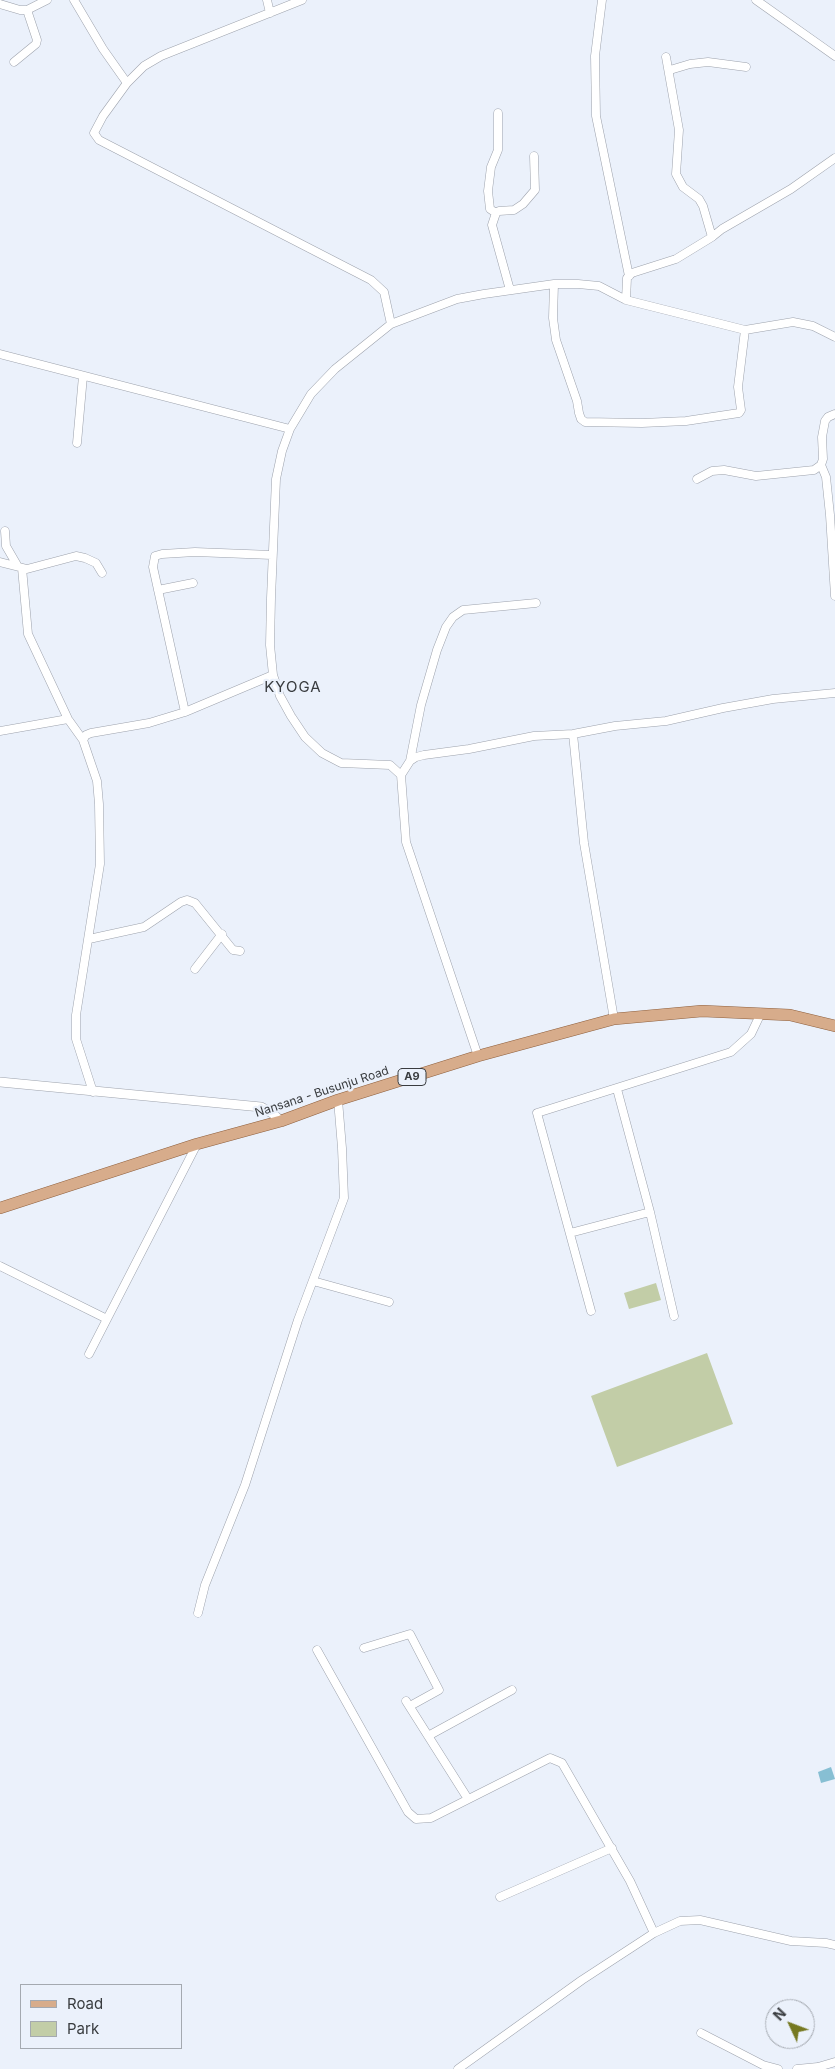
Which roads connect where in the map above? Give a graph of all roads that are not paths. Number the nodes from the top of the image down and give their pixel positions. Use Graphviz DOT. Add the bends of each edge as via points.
graph roads {
  1 [pos="9,0"];
  2 [pos="47,0"];
  3 [pos="74,0"];
  4 [pos="267,0"];
  5 [pos="302,0"];
  6 [pos="602,0"];
  7 [pos="756,0"];
  8 [pos="0,4"];
  9 [pos="14,9"];
  10 [pos="27,10"];
  11 [pos="270,13"];
  12 [pos="835,56"];
  13 [pos="666,57"];
  14 [pos="14,62"];
  15 [pos="746,67"];
  16 [pos="670,70"];
  17 [pos="127,83"];
  18 [pos="498,113"];
  19 [pos="534,156"];
  20 [pos="835,158"];
  21 [pos="496,213"];
  22 [pos="712,237"];
  23 [pos="629,276"];
  24 [pos="554,284"];
  25 [pos="510,290"];
  26 [pos="626,300"];
  27 [pos="391,324"];
  28 [pos="745,330"];
  29 [pos="835,337"];
  30 [pos="0,354"];
  31 [pos="83,376"];
  32 [pos="835,414"];
  33 [pos="290,429"];
  34 [pos="77,443"];
  35 [pos="821,464"];
  36 [pos="697,479"];
  37 [pos="5,531"];
  38 [pos="272,555"];
  39 [pos="0,562"];
  40 [pos="19,566"];
  41 [pos="102,574"];
  42 [pos="193,583"];
  43 [pos="158,590"];
  44 [pos="835,596"];
  45 [pos="536,603"];
  46 [pos="273,675"];
  47 [pos="835,693"];
  48 [pos="185,712"];
  49 [pos="68,719"];
  50 [pos="0,732"];
  51 [pos="573,734"];
  52 [pos="83,740"];
  53 [pos="410,761"];
  54 [pos="401,775"];
  55 [pos="222,934"];
  56 [pos="89,939"];
  57 [pos="240,951"];
  58 [pos="195,969"];
  59 [pos="761,1013"];
  60 [pos="614,1019"];
  61 [pos="835,1026"];
  62 [pos="478,1056"];
  63 [pos="0,1082"];
  64 [pos="617,1089"];
  65 [pos="93,1092"];
  66 [pos="338,1100"];
  67 [pos="281,1122"];
  68 [pos="197,1144"];
  69 [pos="0,1208"];
  70 [pos="650,1212"];
  71 [pos="570,1233"];
  72 [pos="0,1266"];
  73 [pos="313,1281"];
  74 [pos="389,1302"];
  75 [pos="591,1311"];
  76 [pos="674,1316"];
  77 [pos="107,1319"];
  78 [pos="89,1354"];
  79 [pos="198,1613"];
  80 [pos="364,1648"];
  81 [pos="317,1650"];
  82 [pos="512,1690"];
  83 [pos="428,1736"];
  84 [pos="468,1799"];
  85 [pos="612,1848"];
  86 [pos="500,1897"];
  87 [pos="654,1933"];
  88 [pos="835,1945"];
  89 [pos="701,2033"];
  90 [pos="835,2062"];
  91 [pos="458,2069"];
  92 [pos="778,2069"];
  93 [pos="797,2069"];
  1 -- 9 [label="street"];
  2 -- 10 [label="street"];
  3 -- 17 [label="street"];
  4 -- 11 [label="street"];
  5 -- 11 [label="street"];
  6 -- 23 [label="street" via="596,56 596,116"];
  7 -- 12 [label="street"];
  8 -- 9 [label="street"];
  9 -- 10 [label="street"];
  10 -- 14 [label="street" via="37,40"];
  11 -- 17 [label="street" via="161,56 144,66"];
  13 -- 16 [label="street"];
  15 -- 16 [label="street" via="708,62"];
  16 -- 22 [label="street" via="680,130 676,174 683,187 703,206"];
  17 -- 27 [label="street" via="94,133 99,140 371,280 384,292"];
  18 -- 21 [label="street" via="498,150 491,166 488,192 490,209"];
  19 -- 21 [label="street" via="535,190 532,196 514,210"];
  20 -- 22 [label="street" via="791,190"];
  21 -- 25 [label="street" via="492,225"];
  22 -- 23 [label="street" via="676,259 640,269"];
  23 -- 26 [label="street"];
  24 -- 25 [label="street"];
  24 -- 26 [label="street" via="599,286"];
  24 -- 28 [label="street" via="556,340 579,414 585,422 677,421 739,413 738,387"];
  25 -- 27 [label="street" via="457,299"];
  26 -- 28 [label="street"];
  27 -- 33 [label="street" via="335,369 311,394"];
  28 -- 29 [label="street" via="793,322 813,326"];
  30 -- 31 [label="street"];
  31 -- 33 [label="street"];
  31 -- 34 [label="street"];
  32 -- 35 [label="street" via="828,417 822,427 824,454"];
  33 -- 38 [label="street" via="276,478"];
  35 -- 36 [label="street" via="814,470 756,476 712,471"];
  35 -- 44 [label="street" via="826,477"];
  37 -- 40 [label="street" via="6,546"];
  38 -- 43 [label="street" via="162,554 154,560"];
  38 -- 46 [label="street" via="270,645"];
  39 -- 40 [label="street"];
  40 -- 41 [label="street" via="33,568 76,556 96,564"];
  40 -- 49 [label="street" via="28,634"];
  42 -- 43 [label="street"];
  43 -- 48 [label="street"];
  45 -- 53 [label="street" via="463,610 453,617 434,659"];
  46 -- 48 [label="street"];
  46 -- 54 [label="street" via="291,716 305,737 322,753 341,763 390,765"];
  47 -- 51 [label="street" via="773,700 666,721"];
  48 -- 52 [label="street" via="149,723 91,733"];
  49 -- 50 [label="street"];
  49 -- 52 [label="street"];
  51 -- 53 [label="street" via="534,736 424,754"];
  51 -- 60 [label="street" via="584,843"];
  52 -- 56 [label="street" via="97,781 100,833 100,864"];
  53 -- 54 [label="street"];
  54 -- 62 [label="street" via="406,842"];
  55 -- 56 [label="street" via="195,903 187,900 144,927"];
  55 -- 57 [label="street" via="233,950"];
  55 -- 58 [label="street"];
  56 -- 65 [label="street" via="81,976 76,1039"];
  59 -- 60 [label="main road, Nansana - Busunju Road / A9" via="702,1011"];
  59 -- 61 [label="main road, Nansana - Busunju Road / A9" via="790,1015"];
  59 -- 64 [label="street" via="751,1034 731,1052"];
  60 -- 62 [label="main road, Nansana - Busunju Road / A9"];
  62 -- 66 [label="main road, Nansana - Busunju Road / A9"];
  63 -- 65 [label="street"];
  64 -- 70 [label="street"];
  64 -- 71 [label="street" via="537,1113"];
  65 -- 67 [label="street" via="261,1107"];
  66 -- 67 [label="main road, Nansana - Busunju Road / A9"];
  66 -- 73 [label="street" via="344,1198"];
  67 -- 68 [label="main road, Nansana - Busunju Road / A9"];
  68 -- 69 [label="main road, Nansana - Busunju Road / A9"];
  68 -- 77 [label="street"];
  70 -- 71 [label="street"];
  70 -- 76 [label="street"];
  71 -- 75 [label="street"];
  72 -- 77 [label="street"];
  73 -- 74 [label="street"];
  73 -- 79 [label="street" via="245,1485 205,1585"];
  77 -- 78 [label="street"];
  80 -- 83 [label="street" via="410,1634 440,1690 408,1703"];
  81 -- 84 [label="street" via="408,1812 416,1820 432,1818"];
  82 -- 83 [label="street"];
  83 -- 84 [label="street"];
  84 -- 85 [label="street" via="550,1758 556,1759 567,1768"];
  85 -- 86 [label="street"];
  85 -- 87 [label="street"];
  87 -- 88 [label="street" via="680,1921 700,1920 791,1942"];
  87 -- 91 [label="street"];
  89 -- 92 [label="street" via="763,2065"];
  90 -- 93 [label="street"];
}
